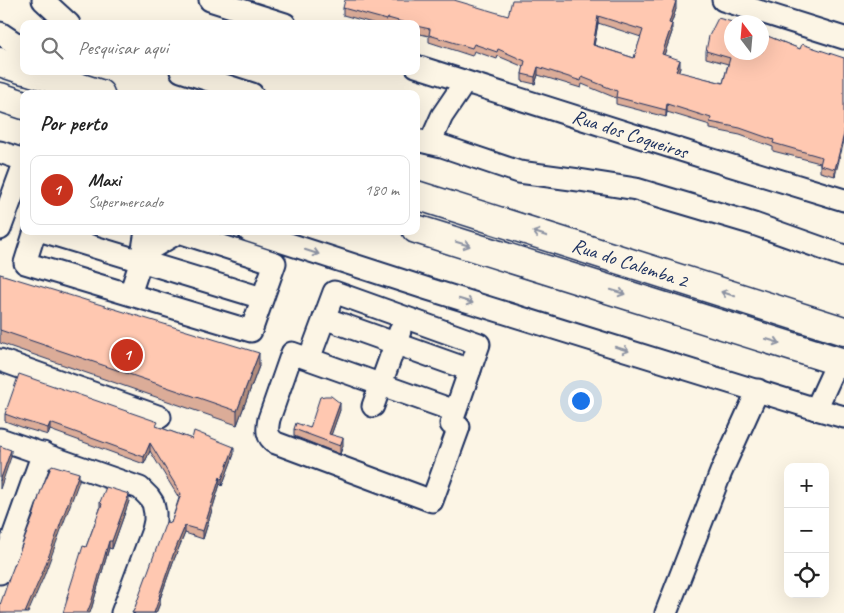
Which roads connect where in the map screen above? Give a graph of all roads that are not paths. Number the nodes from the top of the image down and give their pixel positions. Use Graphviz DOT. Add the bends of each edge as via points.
graph roads {
  1 [pos="43,0"];
  2 [pos="210,0"];
  3 [pos="723,0"];
  4 [pos="65,20"];
  5 [pos="272,20"];
  6 [pos="0,33"];
  7 [pos="844,38"];
  8 [pos="20,46"];
  9 [pos="0,62"];
  10 [pos="420,67"];
  11 [pos="20,69"];
  12 [pos="41,75"];
  13 [pos="64,75"];
  14 [pos="194,75"];
  15 [pos="465,82"];
  16 [pos="88,90"];
  17 [pos="89,90"];
  18 [pos="240,90"];
  19 [pos="0,97"];
  20 [pos="20,104"];
  21 [pos="423,141"];
  22 [pos="1,155"];
  23 [pos="20,159"];
  24 [pos="20,175"];
  25 [pos="420,196"];
  26 [pos="844,200"];
  27 [pos="0,229"];
  28 [pos="420,230"];
  29 [pos="34,235"];
  30 [pos="68,235"];
  31 [pos="157,235"];
  32 [pos="172,235"];
  33 [pos="188,235"];
  34 [pos="261,235"];
  35 [pos="146,247"];
  36 [pos="844,256"];
  37 [pos="419,286"];
  38 [pos="130,294"];
  39 [pos="262,298"];
  40 [pos="406,316"];
  41 [pos="324,318"];
  42 [pos="844,331"];
  43 [pos="395,343"];
  44 [pos="309,359"];
  45 [pos="0,360"];
  46 [pos="841,362"];
  47 [pos="470,370"];
  48 [pos="758,390"];
  49 [pos="383,395"];
  50 [pos="816,409"];
  51 [pos="455,411"];
  52 [pos="160,417"];
  53 [pos="844,417"];
  54 [pos="0,439"];
  55 [pos="42,453"];
  56 [pos="0,573"];
  57 [pos="122,613"];
  58 [pos="666,613"];
  1 -- 4 [label="street"];
  2 -- 5 [label="street"];
  3 -- 7 [label="street"];
  6 -- 8 [label="street"];
  9 -- 11 [label="main road"];
  10 -- 15 [label="street, Rua dos Coqueiros"];
  12 -- 16 [label="main road"];
  13 -- 17 [label="street"];
  14 -- 18 [label="street"];
  15 -- 21 [label="street"];
  15 -- 26 [label="street, Rua dos Coqueiros"];
  19 -- 20 [label="main road"];
  21 -- 36 [label="street" via="519,172 636,189 754,224"];
  22 -- 23 [label="street"];
  24 -- 27 [label="street"];
  42 -- 25 [label="main road, Rua do Calemba 2, one-way"];
  28 -- 46 [label="main road, Rua do Calemba 2, one-way"];
  29 -- 38 [label="street" via="25,262"];
  30 -- 35 [label="street"];
  31 -- 35 [label="street"];
  32 -- 35 [label="street"];
  33 -- 39 [label="street" via="275,263"];
  34 -- 37 [label="street, one-way"];
  35 -- 38 [label="street"];
  35 -- 39 [label="street"];
  37 -- 40 [label="street"];
  37 -- 48 [label="street, one-way"];
  38 -- 39 [label="street" via="251,330"];
  40 -- 41 [label="street" via="334,292"];
  40 -- 43 [label="street"];
  40 -- 47 [label="street" via="479,344"];
  41 -- 43 [label="street"];
  41 -- 44 [label="street"];
  43 -- 47 [label="street"];
  43 -- 49 [label="street"];
  44 -- 49 [label="street" via="361,378"];
  44 -- 51 [label="street" via="292,353 269,419 267,434 272,441 432,501 459,427 451,424"];
  45 -- 52 [label="street"];
  46 -- 50 [label="street"];
  47 -- 51 [label="street"];
  48 -- 50 [label="street"];
  48 -- 58 [label="street"];
  49 -- 51 [label="street"];
  50 -- 53 [label="street"];
  54 -- 55 [label="street"];
  55 -- 56 [label="street"];
  55 -- 57 [label="street" via="140,488 150,497 155,513 153,530"];
}
